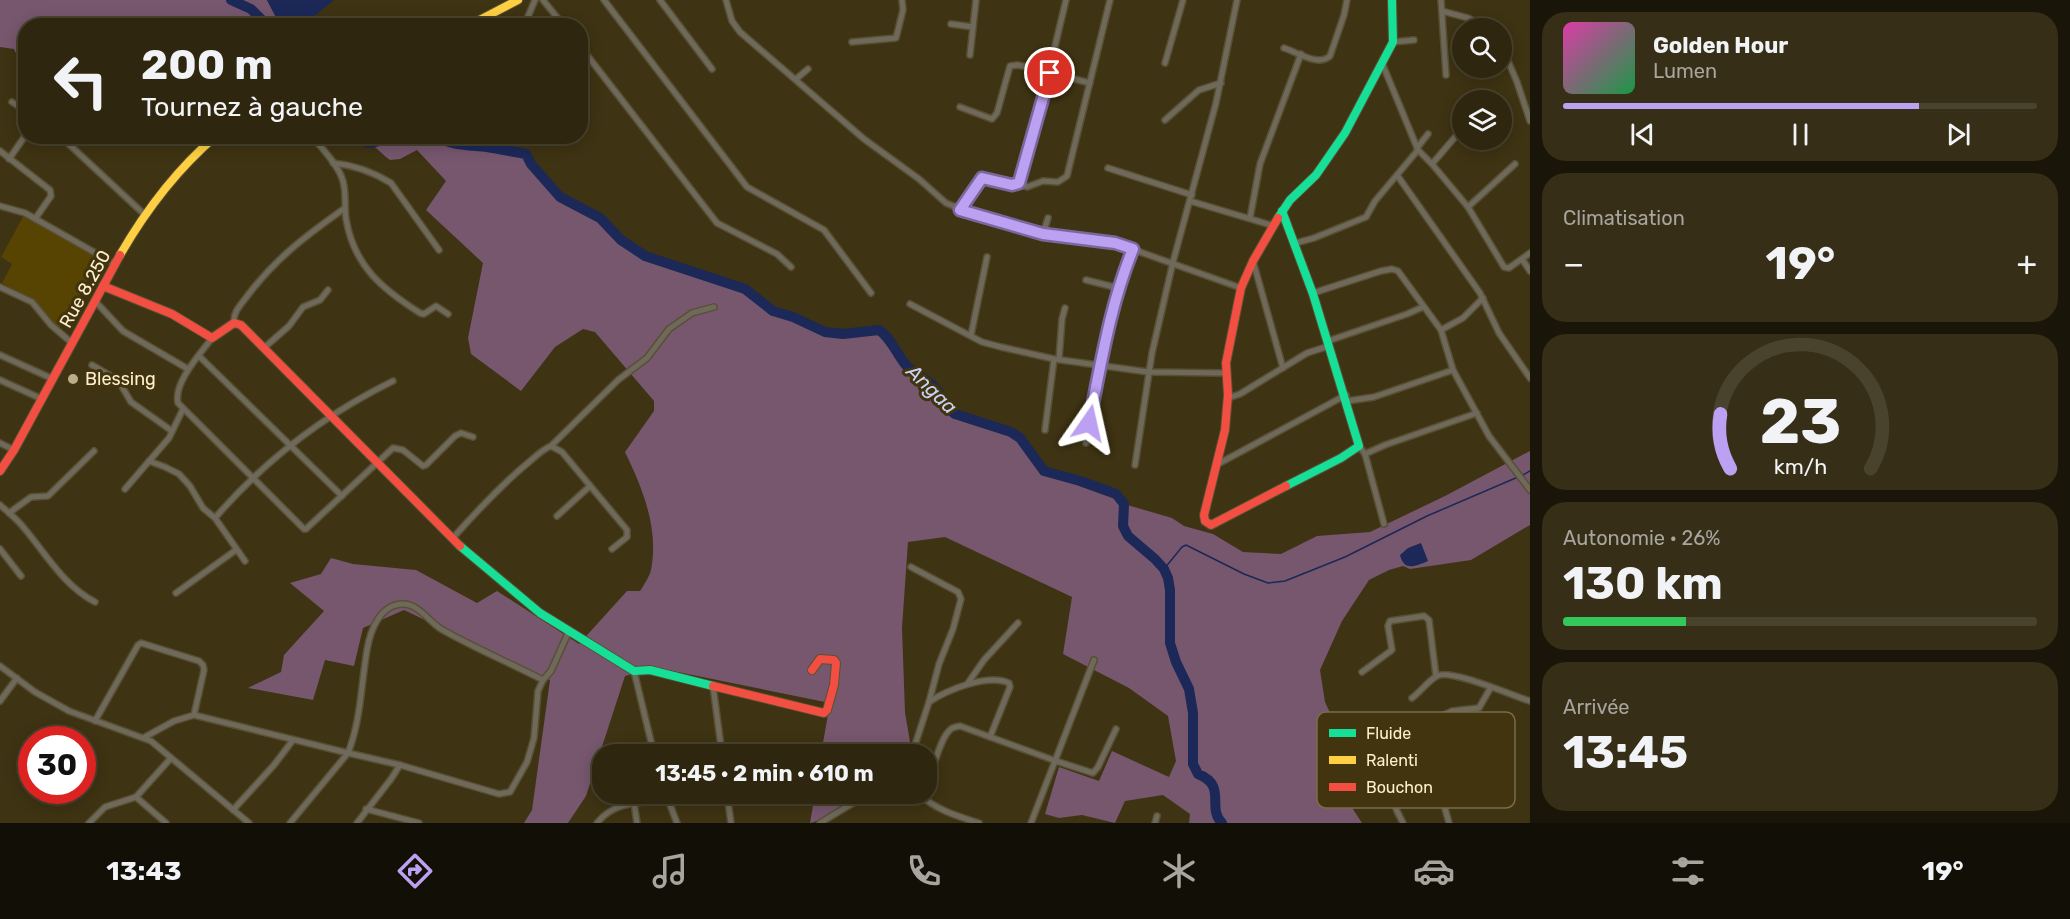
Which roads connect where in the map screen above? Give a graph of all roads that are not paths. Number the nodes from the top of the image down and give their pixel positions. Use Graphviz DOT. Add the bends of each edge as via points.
graph roads {
  1 [pos="518,0"];
  2 [pos="535,0"];
  3 [pos="543,0"];
  4 [pos="604,0"];
  5 [pos="660,0"];
  6 [pos="726,0"];
  7 [pos="902,0"];
  8 [pos="976,0"];
  9 [pos="1066,0"];
  10 [pos="1110,0"];
  11 [pos="1183,0"];
  12 [pos="1238,0"];
  13 [pos="1347,0"];
  14 [pos="1392,0"];
  15 [pos="1441,0"];
  16 [pos="1442,11"];
  17 [pos="483,18"];
  18 [pos="527,18"];
  19 [pos="558,18"];
  20 [pos="1468,18"];
  21 [pos="951,24"];
  22 [pos="974,27"];
  23 [pos="1414,40"];
  24 [pos="852,42"];
  25 [pos="1393,42"];
  26 [pos="1284,48"];
  27 [pos="1300,54"];
  28 [pos="970,55"];
  29 [pos="588,56"];
  30 [pos="1165,63"];
  31 [pos="1382,63"];
  32 [pos="712,69"];
  33 [pos="808,69"];
  34 [pos="1512,70"];
  35 [pos="1050,72"];
  36 [pos="1446,75"];
  37 [pos="796,79"];
  38 [pos="1221,83"];
  39 [pos="1090,84"];
  40 [pos="12,102"];
  41 [pos="18,106"];
  42 [pos="960,107"];
  43 [pos="1165,120"];
  44 [pos="1530,121"];
  45 [pos="1428,134"];
  46 [pos="1452,141"];
  47 [pos="19,144"];
  48 [pos="69,144"];
  49 [pos="206,144"];
  50 [pos="318,144"];
  51 [pos="1417,149"];
  52 [pos="0,151"];
  53 [pos="9,159"];
  54 [pos="333,163"];
  55 [pos="1432,164"];
  56 [pos="1515,164"];
  57 [pos="1108,168"];
  58 [pos="1397,175"];
  59 [pos="1019,183"];
  60 [pos="1191,198"];
  61 [pos="0,206"];
  62 [pos="1467,207"];
  63 [pos="345,208"];
  64 [pos="960,210"];
  65 [pos="1282,211"];
  66 [pos="145,215"];
  67 [pos="1048,218"];
  68 [pos="1250,218"];
  69 [pos="35,219"];
  70 [pos="1274,226"];
  71 [pos="1043,234"];
  72 [pos="1296,243"];
  73 [pos="1133,249"];
  74 [pos="439,250"];
  75 [pos="1530,253"];
  76 [pos="987,257"];
  77 [pos="1522,260"];
  78 [pos="1253,261"];
  79 [pos="1173,262"];
  80 [pos="115,264"];
  81 [pos="791,267"];
  82 [pos="1530,271"];
  83 [pos="1086,280"];
  84 [pos="103,286"];
  85 [pos="0,287"];
  86 [pos="1118,288"];
  87 [pos="1241,288"];
  88 [pos="328,290"];
  89 [pos="870,293"];
  90 [pos="1313,293"];
  91 [pos="1483,298"];
  92 [pos="95,301"];
  93 [pos="910,304"];
  94 [pos="714,307"];
  95 [pos="1423,307"];
  96 [pos="1065,308"];
  97 [pos="448,314"];
  98 [pos="234,323"];
  99 [pos="1441,330"];
  100 [pos="971,335"];
  101 [pos="212,338"];
  102 [pos="72,343"];
  103 [pos="1328,343"];
  104 [pos="265,347"];
  105 [pos="0,356"];
  106 [pos="199,356"];
  107 [pos="1057,359"];
  108 [pos="92,365"];
  109 [pos="1101,365"];
  110 [pos="1283,368"];
  111 [pos="188,369"];
  112 [pos="1453,370"];
  113 [pos="1148,372"];
  114 [pos="1225,372"];
  115 [pos="53,378"];
  116 [pos="1530,378"];
  117 [pos="0,380"];
  118 [pos="393,381"];
  119 [pos="1228,398"];
  120 [pos="1347,398"];
  121 [pos="42,399"];
  122 [pos="183,409"];
  123 [pos="1478,413"];
  124 [pos="331,415"];
  125 [pos="1045,430"];
  126 [pos="172,431"];
  127 [pos="473,437"];
  128 [pos="1086,442"];
  129 [pos="0,443"];
  130 [pos="551,446"];
  131 [pos="1359,446"];
  132 [pos="291,447"];
  133 [pos="14,450"];
  134 [pos="94,451"];
  135 [pos="1365,454"];
  136 [pos="149,461"];
  137 [pos="376,462"];
  138 [pos="1218,464"];
  139 [pos="1135,465"];
  140 [pos="0,471"];
  141 [pos="252,477"];
  142 [pos="590,486"];
  143 [pos="125,489"];
  144 [pos="1530,490"];
  145 [pos="342,496"];
  146 [pos="0,505"];
  147 [pos="9,513"];
  148 [pos="557,516"];
  149 [pos="215,518"];
  150 [pos="1384,524"];
  151 [pos="452,539"];
  152 [pos="0,549"];
  153 [pos="612,549"];
  154 [pos="237,550"];
  155 [pos="245,561"];
  156 [pos="911,567"];
  157 [pos="21,576"];
  158 [pos="176,593"];
  159 [pos="94,602"];
  160 [pos="1018,623"];
  161 [pos="569,631"];
  162 [pos="1094,660"];
  163 [pos="0,666"];
  164 [pos="812,670"];
  165 [pos="634,671"];
  166 [pos="1362,672"];
  167 [pos="1436,676"];
  168 [pos="17,678"];
  169 [pos="543,680"];
  170 [pos="968,683"];
  171 [pos="713,686"];
  172 [pos="1491,687"];
  173 [pos="1412,698"];
  174 [pos="0,701"];
  175 [pos="1530,701"];
  176 [pos="929,702"];
  177 [pos="1450,712"];
  178 [pos="194,715"];
  179 [pos="95,721"];
  180 [pos="1116,729"];
  181 [pos="145,737"];
  182 [pos="990,737"];
  183 [pos="293,740"];
  184 [pos="652,744"];
  185 [pos="721,744"];
  186 [pos="915,744"];
  187 [pos="348,753"];
  188 [pos="171,758"];
  189 [pos="937,761"];
  190 [pos="1056,761"];
  191 [pos="400,765"];
  192 [pos="136,797"];
  193 [pos="628,804"];
  194 [pos="634,804"];
  195 [pos="670,804"];
  196 [pos="728,804"];
  197 [pos="851,804"];
  198 [pos="931,804"];
  199 [pos="1395,808"];
  200 [pos="1445,808"];
  201 [pos="366,809"];
  202 [pos="233,810"];
  203 [pos="1157,816"];
  204 [pos="89,823"];
  205 [pos="166,823"];
  206 [pos="249,823"];
  207 [pos="290,823"];
  208 [pos="357,823"];
  209 [pos="420,823"];
  210 [pos="597,823"];
  211 [pos="637,823"];
  212 [pos="677,823"];
  213 [pos="731,823"];
  214 [pos="820,823"];
  215 [pos="979,823"];
  216 [pos="1031,823"];
  217 [pos="1155,823"];
  218 [pos="1403,823"];
  219 [pos="1449,823"];
  1 -- 17 [label="main road"];
  2 -- 18 [label="street"];
  3 -- 19 [label="street"];
  4 -- 89 [label="street" via="747,187 824,230"];
  5 -- 32 [label="street"];
  6 -- 37 [label="street" via="737,29"];
  7 -- 24 [label="street" via="896,38"];
  8 -- 22 [label="street"];
  9 -- 35 [label="street"];
  10 -- 39 [label="street"];
  11 -- 30 [label="street"];
  12 -- 38 [label="street"];
  13 -- 27 [label="street" via="1330,56 1322,61"];
  14 -- 25 [label="main road"];
  15 -- 16 [label="street"];
  16 -- 20 [label="street"];
  16 -- 36 [label="street"];
  21 -- 22 [label="street"];
  22 -- 28 [label="street"];
  23 -- 25 [label="street"];
  25 -- 31 [label="main road"];
  26 -- 27 [label="street"];
  27 -- 68 [label="street" via="1260,164"];
  29 -- 81 [label="street" via="717,223 777,254"];
  31 -- 51 [label="street"];
  31 -- 65 [label="main road" via="1345,133 1316,175"];
  33 -- 37 [label="street"];
  34 -- 44 [label="street"];
  35 -- 39 [label="street"];
  35 -- 42 [label="street" via="1010,66 992,119"];
  35 -- 59 [label="street"];
  37 -- 64 [label="street" via="864,139"];
  38 -- 43 [label="street" via="1199,90"];
  38 -- 60 [label="street"];
  39 -- 59 [label="street" via="1067,176 1058,182 1043,181 1027,187"];
  40 -- 41 [label="street"];
  45 -- 51 [label="street"];
  46 -- 55 [label="street"];
  47 -- 53 [label="street"];
  48 -- 66 [label="street"];
  49 -- 66 [label="main road, Rue 8.250" via="178,171"];
  50 -- 54 [label="street"];
  51 -- 55 [label="street"];
  51 -- 58 [label="street"];
  52 -- 53 [label="street"];
  53 -- 69 [label="street" via="51,193"];
  54 -- 63 [label="street" via="342,177"];
  54 -- 74 [label="street" via="361,169 391,183"];
  55 -- 62 [label="street"];
  56 -- 62 [label="street"];
  57 -- 60 [label="street"];
  58 -- 72 [label="street" via="1366,217"];
  58 -- 91 [label="street"];
  59 -- 64 [label="street" via="982,178"];
  60 -- 68 [label="street"];
  60 -- 79 [label="street"];
  61 -- 69 [label="street"];
  62 -- 77 [label="street" via="1504,267"];
  63 -- 97 [label="street" via="355,248 379,283 420,313 436,306"];
  63 -- 98 [label="street" via="297,242 266,273 235,312"];
  64 -- 71 [label="street"];
  65 -- 70 [label="main road"];
  65 -- 72 [label="main road"];
  66 -- 80 [label="main road, Rue 8.250"];
  67 -- 71 [label="street"];
  68 -- 70 [label="street"];
  69 -- 80 [label="street"];
  70 -- 78 [label="main road"];
  71 -- 73 [label="street"];
  72 -- 90 [label="main road"];
  73 -- 79 [label="street"];
  73 -- 86 [label="street"];
  75 -- 77 [label="street"];
  76 -- 100 [label="street"];
  77 -- 82 [label="street"];
  78 -- 87 [label="main road"];
  78 -- 110 [label="street"];
  79 -- 87 [label="street"];
  79 -- 113 [label="street"];
  80 -- 84 [label="main road, Rue 8.250"];
  83 -- 86 [label="street"];
  84 -- 92 [label="main road, Rue 8.250"];
  84 -- 101 [label="main road" via="172,314"];
  85 -- 102 [label="street" via="32,302"];
  86 -- 109 [label="street"];
  87 -- 114 [label="main road"];
  88 -- 104 [label="street" via="320,300 303,307"];
  90 -- 95 [label="street" via="1392,269 1398,271"];
  90 -- 103 [label="main road"];
  91 -- 99 [label="street" via="1463,318"];
  91 -- 116 [label="street" via="1499,333"];
  92 -- 102 [label="main road, Rue 8.250"];
  92 -- 111 [label="street" via="117,327"];
  93 -- 100 [label="street"];
  94 -- 130 [label="street" via="692,313 669,329 646,357"];
  95 -- 99 [label="street"];
  95 -- 103 [label="street"];
  96 -- 107 [label="street"];
  98 -- 101 [label="main road"];
  98 -- 104 [label="main road"];
  99 -- 112 [label="street"];
  100 -- 107 [label="street" via="988,344"];
  101 -- 106 [label="street"];
  102 -- 115 [label="main road, Rue 8.250"];
  103 -- 110 [label="street"];
  103 -- 120 [label="main road"];
  104 -- 124 [label="main road"];
  105 -- 115 [label="street"];
  106 -- 111 [label="street"];
  106 -- 132 [label="street"];
  107 -- 109 [label="street"];
  107 -- 125 [label="street"];
  108 -- 126 [label="street" via="114,378 131,402"];
  109 -- 113 [label="street"];
  109 -- 128 [label="street"];
  110 -- 119 [label="street"];
  111 -- 122 [label="street" via="177,399"];
  112 -- 120 [label="street" via="1374,397"];
  112 -- 123 [label="street"];
  113 -- 114 [label="street"];
  113 -- 139 [label="street"];
  114 -- 119 [label="main road"];
  115 -- 121 [label="main road, Rue 8.250"];
  117 -- 121 [label="street"];
  118 -- 124 [label="street"];
  119 -- 138 [label="main road"];
  120 -- 131 [label="main road"];
  120 -- 138 [label="street"];
  121 -- 133 [label="main road, Rue 8.250"];
  122 -- 126 [label="street"];
  122 -- 141 [label="street"];
  123 -- 135 [label="street"];
  123 -- 144 [label="street" via="1493,442"];
  124 -- 132 [label="street"];
  124 -- 137 [label="main road"];
  126 -- 136 [label="street"];
  127 -- 137 [label="street" via="461,433 455,436 423,466 403,450 393,448"];
  129 -- 133 [label="street"];
  130 -- 142 [label="street" via="562,452"];
  130 -- 151 [label="street" via="492,496"];
  131 -- 135 [label="street"];
  131 -- 138 [label="main road" via="1211,525 1203,518"];
  132 -- 141 [label="street"];
  132 -- 145 [label="street"];
  133 -- 140 [label="main road, Rue 8.250"];
  134 -- 147 [label="street" via="50,494 31,497"];
  135 -- 150 [label="street"];
  136 -- 143 [label="street"];
  136 -- 149 [label="street" via="179,474 194,490 206,513"];
  137 -- 145 [label="street"];
  137 -- 151 [label="main road"];
  141 -- 145 [label="street" via="304,529"];
  141 -- 149 [label="street"];
  142 -- 148 [label="street"];
  142 -- 153 [label="street" via="627,530 627,537"];
  146 -- 147 [label="street"];
  147 -- 159 [label="street" via="58,571"];
  149 -- 154 [label="street"];
  151 -- 161 [label="main road" via="540,613"];
  152 -- 157 [label="street"];
  154 -- 155 [label="street"];
  154 -- 158 [label="street"];
  156 -- 176 [label="street" via="960,595"];
  160 -- 170 [label="street"];
  161 -- 165 [label="main road"];
  161 -- 169 [label="street"];
  162 -- 190 [label="street"];
  163 -- 168 [label="street"];
  164 -- 171 [label="main road" via="820,659 836,663 824,713"];
  165 -- 171 [label="main road" via="650,670"];
  165 -- 184 [label="street"];
  166 -- 167 [label="street" via="1392,650 1390,621 1424,616 1430,620"];
  167 -- 172 [label="street" via="1460,677"];
  167 -- 173 [label="street"];
  168 -- 174 [label="street"];
  168 -- 179 [label="street" via="52,702"];
  169 -- 187 [label="street" via="439,628 416,608 399,604 378,617 372,629 357,728"];
  169 -- 191 [label="street" via="527,762 510,792 499,794"];
  170 -- 176 [label="street"];
  170 -- 182 [label="street" via="1009,683"];
  171 -- 185 [label="street"];
  172 -- 175 [label="street"];
  172 -- 177 [label="street" via="1479,708"];
  176 -- 186 [label="street"];
  178 -- 179 [label="street" via="203,665 141,643"];
  178 -- 181 [label="street"];
  178 -- 183 [label="street"];
  179 -- 181 [label="street"];
  180 -- 190 [label="street" via="1095,772"];
  181 -- 188 [label="street"];
  182 -- 189 [label="street" via="960,726 950,730"];
  182 -- 190 [label="street"];
  183 -- 187 [label="street"];
  183 -- 202 [label="street"];
  187 -- 191 [label="street"];
  187 -- 207 [label="street"];
  188 -- 192 [label="street"];
  188 -- 202 [label="street"];
  190 -- 216 [label="street"];
  191 -- 201 [label="street"];
  192 -- 204 [label="street" via="105,807"];
  192 -- 205 [label="street"];
  193 -- 210 [label="street" via="608,811"];
  194 -- 211 [label="street"];
  195 -- 212 [label="street"];
  196 -- 213 [label="street"];
  197 -- 214 [label="street"];
  198 -- 215 [label="street"];
  199 -- 218 [label="street"];
  200 -- 219 [label="street"];
  201 -- 208 [label="street"];
  201 -- 209 [label="street"];
  202 -- 206 [label="street"];
  203 -- 217 [label="street"];
}
